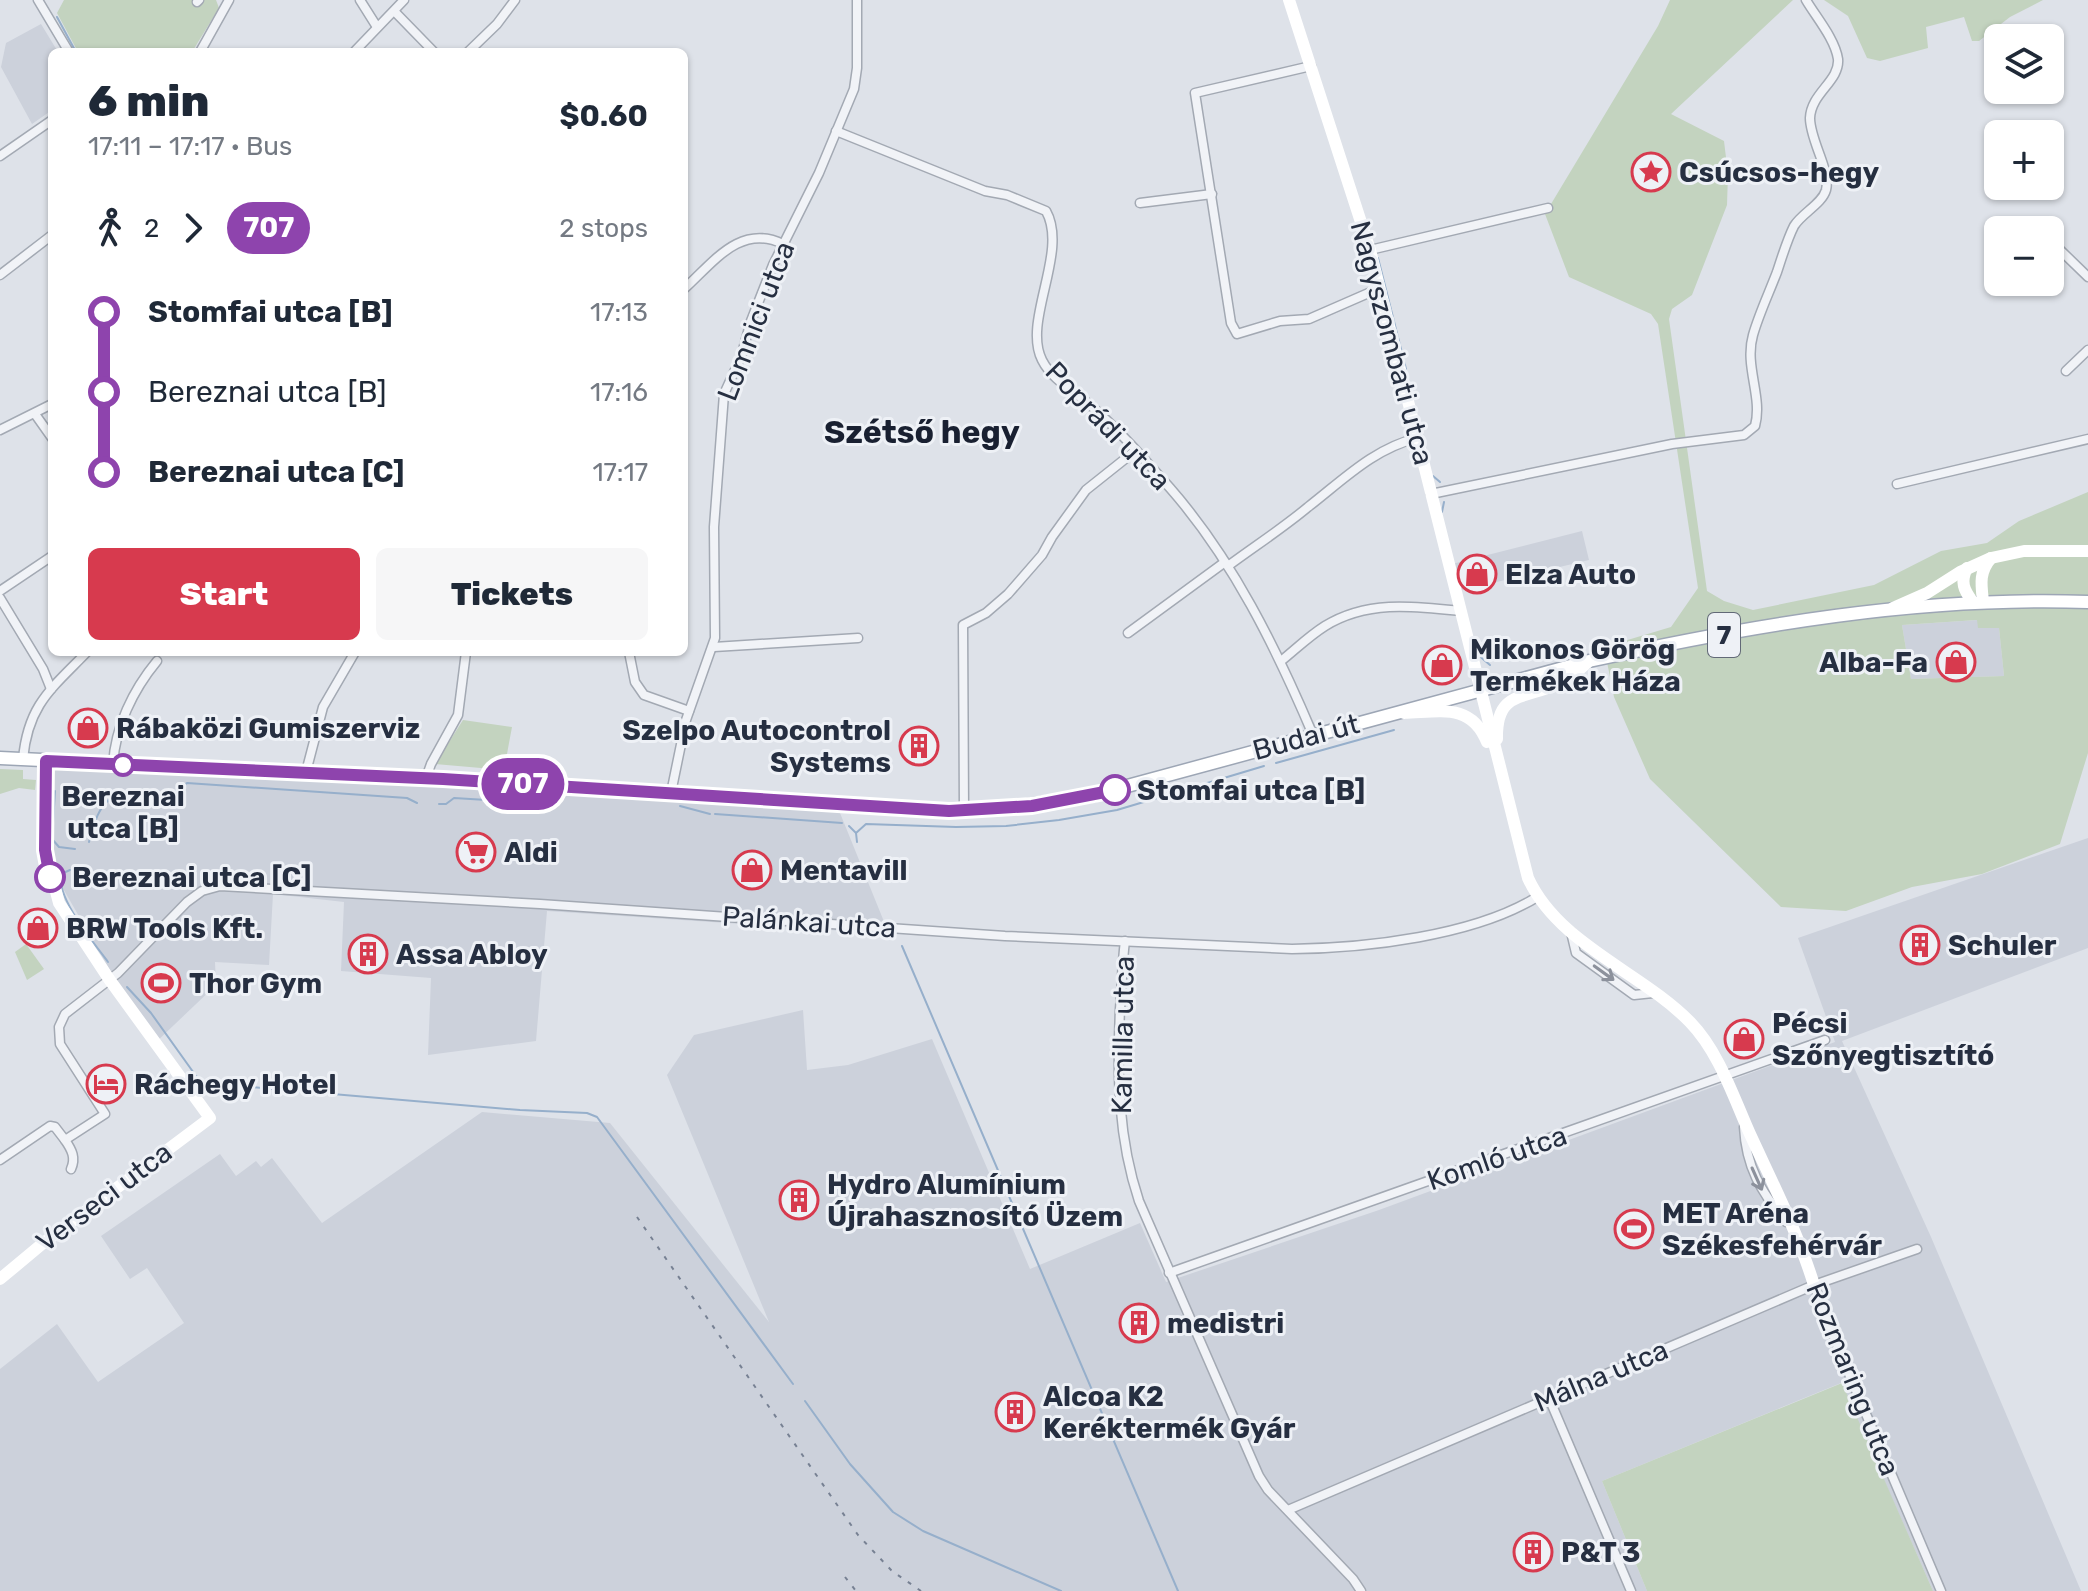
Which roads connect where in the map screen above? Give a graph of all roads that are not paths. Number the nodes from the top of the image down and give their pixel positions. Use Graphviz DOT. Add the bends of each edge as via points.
graph roads {
  1 [pos="38,0"];
  2 [pos="218,0"];
  3 [pos="360,0"];
  4 [pos="404,0"];
  5 [pos="515,0"];
  6 [pos="857,0"];
  7 [pos="1289,0"];
  8 [pos="1806,0"];
  9 [pos="227,4"];
  10 [pos="395,12"];
  11 [pos="377,27"];
  12 [pos="67,48"];
  13 [pos="202,48"];
  14 [pos="358,48"];
  15 [pos="430,48"];
  16 [pos="472,48"];
  17 [pos="1311,66"];
  18 [pos="48,123"];
  19 [pos="836,131"];
  20 [pos="0,156"];
  21 [pos="1212,194"];
  22 [pos="1140,203"];
  23 [pos="1548,208"];
  24 [pos="48,238"];
  25 [pos="783,244"];
  26 [pos="1370,250"];
  27 [pos="2064,254"];
  28 [pos="0,275"];
  29 [pos="2088,277"];
  30 [pos="688,285"];
  31 [pos="1380,288"];
  32 [pos="2088,350"];
  33 [pos="2066,371"];
  34 [pos="48,406"];
  35 [pos="35,414"];
  36 [pos="0,430"];
  37 [pos="48,432"];
  38 [pos="1417,438"];
  39 [pos="2088,439"];
  40 [pos="1135,451"];
  41 [pos="1897,484"];
  42 [pos="1431,494"];
  43 [pos="2088,551"];
  44 [pos="1991,558"];
  45 [pos="48,559"];
  46 [pos="1227,564"];
  47 [pos="1967,568"];
  48 [pos="0,591"];
  49 [pos="0,598"];
  50 [pos="1978,601"];
  51 [pos="2088,602"];
  52 [pos="1460,611"];
  53 [pos="1886,611"];
  54 [pos="1128,633"];
  55 [pos="858,638"];
  56 [pos="714,647"];
  57 [pos="83,656"];
  58 [pos="353,656"];
  59 [pos="465,656"];
  60 [pos="630,656"];
  61 [pos="157,661"];
  62 [pos="1281,661"];
  63 [pos="1589,661"];
  64 [pos="51,689"];
  65 [pos="1480,691"];
  66 [pos="689,711"];
  67 [pos="1393,713"];
  68 [pos="1313,735"];
  69 [pos="0,758"];
  70 [pos="23,759"];
  71 [pos="46,761"];
  72 [pos="1498,762"];
  73 [pos="113,765"];
  74 [pos="306,772"];
  75 [pos="426,778"];
  76 [pos="671,793"];
  77 [pos="964,810"];
  78 [pos="1537,897"];
  79 [pos="1125,941"];
  80 [pos="109,979"];
  81 [pos="1825,1040"];
  82 [pos="1725,1078"];
  83 [pos="65,1140"];
  84 [pos="0,1160"];
  85 [pos="71,1169"];
  86 [pos="1917,1249"];
  87 [pos="1169,1273"];
  88 [pos="0,1279"];
  89 [pos="1814,1285"];
  90 [pos="1549,1398"];
  91 [pos="1288,1510"];
  92 [pos="1361,1591"];
  93 [pos="1631,1591"];
  94 [pos="1941,1591"];
  1 -- 12 [label="street"];
  2 -- 9 [label="street"];
  3 -- 11 [label="street"];
  4 -- 10 [label="street"];
  5 -- 16 [label="street"];
  6 -- 19 [label="street, Lomnici utca" via="856,80"];
  7 -- 17 [label="main road, Nagyszombati utca"];
  8 -- 42 [label="street" via="1838,58 1837,71 1819,93 1810,118 1826,185 1823,196 1793,229 1753,335 1755,426 1744,435 1672,444"];
  9 -- 13 [label="street"];
  10 -- 11 [label="street"];
  10 -- 15 [label="street"];
  11 -- 14 [label="street"];
  17 -- 21 [label="street" via="1195,93"];
  17 -- 26 [label="main road, Nagyszombati utca"];
  18 -- 20 [label="street"];
  19 -- 25 [label="street, Lomnici utca"];
  19 -- 40 [label="street, Poprádi utca" via="1046,211 1051,236 1040,356 1052,374"];
  21 -- 22 [label="street"];
  21 -- 31 [label="street" via="1228,313 1237,334 1309,319"];
  23 -- 26 [label="street"];
  24 -- 28 [label="street"];
  25 -- 30 [label="street" via="749,237"];
  25 -- 56 [label="street, Lomnici utca" via="723,403 714,527"];
  26 -- 31 [label="main road, Nagyszombati utca"];
  27 -- 29 [label="street"];
  31 -- 38 [label="main road, Nagyszombati utca"];
  32 -- 33 [label="street"];
  34 -- 35 [label="street"];
  35 -- 36 [label="street"];
  35 -- 37 [label="street"];
  38 -- 42 [label="main road, Nagyszombati utca"];
  38 -- 46 [label="street" via="1363,463"];
  39 -- 41 [label="street"];
  40 -- 46 [label="street, Poprádi utca" via="1172,490"];
  40 -- 77 [label="street" via="1086,490 1008,594 963,625"];
  42 -- 52 [label="main road, Nagyszombati utca"];
  43 -- 44 [label="main road" via="2024,551"];
  44 -- 47 [label="main road"];
  44 -- 50 [label="main road"];
  45 -- 48 [label="street"];
  46 -- 54 [label="street"];
  46 -- 62 [label="street, Poprádi utca"];
  47 -- 50 [label="main road" via="1964,591"];
  47 -- 53 [label="main road"];
  49 -- 64 [label="street"];
  50 -- 51 [label="main road, 7"];
  50 -- 53 [label="main road, Budai út / 7"];
  52 -- 62 [label="street" via="1406,606 1367,610 1329,623"];
  52 -- 65 [label="main road, Nagyszombati utca"];
  53 -- 63 [label="main road, Budai út / 7"];
  55 -- 56 [label="street"];
  56 -- 66 [label="street, Lomnici utca"];
  57 -- 64 [label="street"];
  58 -- 74 [label="street" via="323,707"];
  59 -- 75 [label="street" via="458,715"];
  60 -- 66 [label="street" via="638,690"];
  61 -- 73 [label="street" via="134,694"];
  62 -- 68 [label="street, Poprádi utca"];
  63 -- 65 [label="main road, Budai út / 7"];
  63 -- 72 [label="main road" via="1558,685 1506,705 1497,723"];
  64 -- 70 [label="street" via="30,719"];
  65 -- 67 [label="main road, Budai út / 7"];
  65 -- 72 [label="main road, Rozmaring utca"];
  66 -- 76 [label="street, Lomnici utca"];
  67 -- 68 [label="main road, Budai út / 7"];
  67 -- 72 [label="main road" via="1467,716 1480,727"];
  68 -- 77 [label="main road, Budai út / 7" via="1094,795"];
  69 -- 70 [label="main road, Budai út / 7"];
  70 -- 71 [label="main road, Budai út / 7"];
  71 -- 73 [label="main road, Budai út / 7"];
  71 -- 80 [label="main road" via="45,850 50,879 64,913"];
  72 -- 78 [label="main road, Rozmaring utca" via="1525,871"];
  73 -- 74 [label="main road, Budai út / 7"];
  74 -- 75 [label="main road, Budai út / 7"];
  75 -- 76 [label="main road, Budai út / 7"];
  76 -- 77 [label="main road, Budai út / 7"];
  78 -- 79 [label="street, Palánkai utca" via="1480,923 1338,947"];
  78 -- 82 [label="main road, Rozmaring utca" via="1554,918 1697,1030"];
  79 -- 80 [label="street, Palánkai utca" via="220,886 187,902"];
  79 -- 87 [label="street, Kamilla utca" via="1118,1068 1123,1139 1136,1193"];
  80 -- 83 [label="street, Palánkai utca" via="69,1010 59,1027 63,1051 105,1114"];
  80 -- 88 [label="main road, Verseci utca" via="210,1118"];
  81 -- 82 [label="street, Komló utca"];
  82 -- 87 [label="street, Komló utca"];
  82 -- 89 [label="main road, Rozmaring utca"];
  83 -- 84 [label="street" via="50,1126"];
  83 -- 85 [label="street" via="73,1153"];
  86 -- 89 [label="street, Málna utca"];
  87 -- 91 [label="street, Kamilla utca" via="1252,1462"];
  89 -- 90 [label="street, Málna utca"];
  89 -- 94 [label="street, Rozmaring utca"];
  90 -- 91 [label="street, Málna utca"];
  90 -- 93 [label="street"];
  91 -- 92 [label="street, Kamilla utca"];
}
